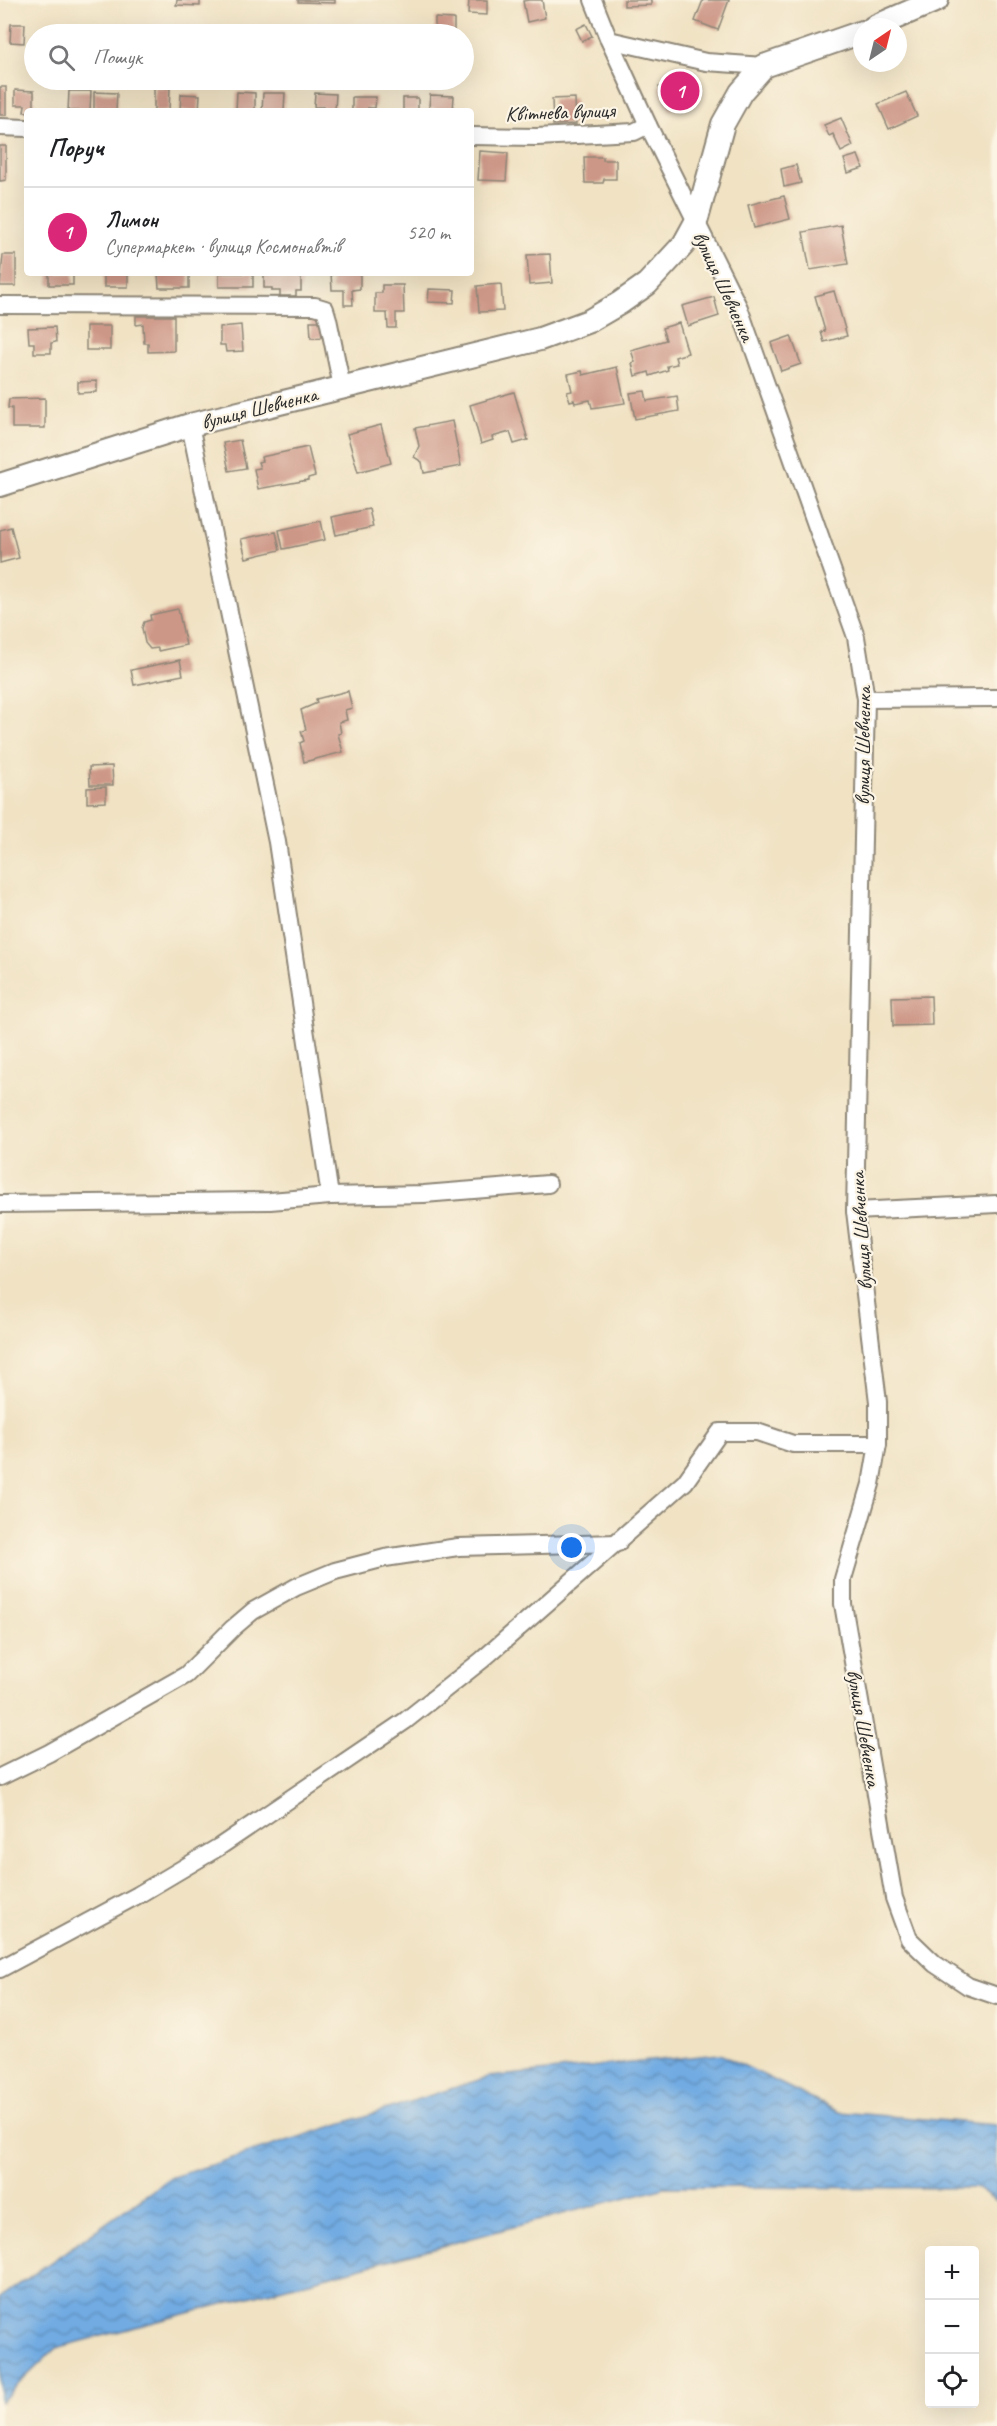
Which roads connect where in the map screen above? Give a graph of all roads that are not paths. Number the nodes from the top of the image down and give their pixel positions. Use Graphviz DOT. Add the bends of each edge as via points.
graph roads {
  1 [pos="593,0"];
  2 [pos="937,0"];
  3 [pos="895,18"];
  4 [pos="853,35"];
  5 [pos="609,40"];
  6 [pos="764,66"];
  7 [pos="648,125"];
  8 [pos="0,127"];
  9 [pos="24,128"];
  10 [pos="474,136"];
  11 [pos="696,222"];
  12 [pos="0,305"];
  13 [pos="342,387"];
  14 [pos="190,425"];
  15 [pos="0,485"];
  16 [pos="997,698"];
  17 [pos="866,699"];
  18 [pos="548,1184"];
  19 [pos="330,1196"];
  20 [pos="0,1204"];
  21 [pos="997,1204"];
  22 [pos="855,1211"];
  23 [pos="878,1444"];
  24 [pos="618,1543"];
  25 [pos="0,1777"];
  26 [pos="0,1969"];
  27 [pos="997,1996"];
  1 -- 5 [label="street"];
  2 -- 3 [label="street"];
  4 -- 6 [label="street"];
  5 -- 6 [label="street" via="706,62"];
  5 -- 7 [label="street"];
  6 -- 11 [label="street" via="741,92 723,124"];
  7 -- 10 [label="street, Квітнева вулиця" via="634,132"];
  7 -- 11 [label="street"];
  8 -- 9 [label="street"];
  11 -- 13 [label="street, вулиця Шевченка" via="684,244 647,284 589,321 540,339"];
  11 -- 17 [label="street, вулиця Шевченка" via="747,330 856,637"];
  12 -- 13 [label="street" via="315,306 325,309"];
  13 -- 14 [label="street, вулиця Шевченка"];
  14 -- 15 [label="street, вулиця Шевченка"];
  14 -- 19 [label="street" via="277,842"];
  16 -- 17 [label="street"];
  17 -- 22 [label="street, вулиця Шевченка"];
  18 -- 19 [label="street" via="424,1194"];
  19 -- 20 [label="street" via="270,1201"];
  21 -- 22 [label="street"];
  22 -- 23 [label="street, вулиця Шевченка" via="878,1402"];
  23 -- 24 [label="street" via="793,1444 757,1432 720,1432 685,1482"];
  23 -- 27 [label="street, вулиця Шевченка" via="871,1484 843,1579 843,1604 894,1898 909,1939 935,1964 968,1986"];
  24 -- 25 [label="street" via="458,1547 385,1558 335,1571 253,1611 186,1675"];
  24 -- 26 [label="street" via="405,1721 219,1847"];
}
